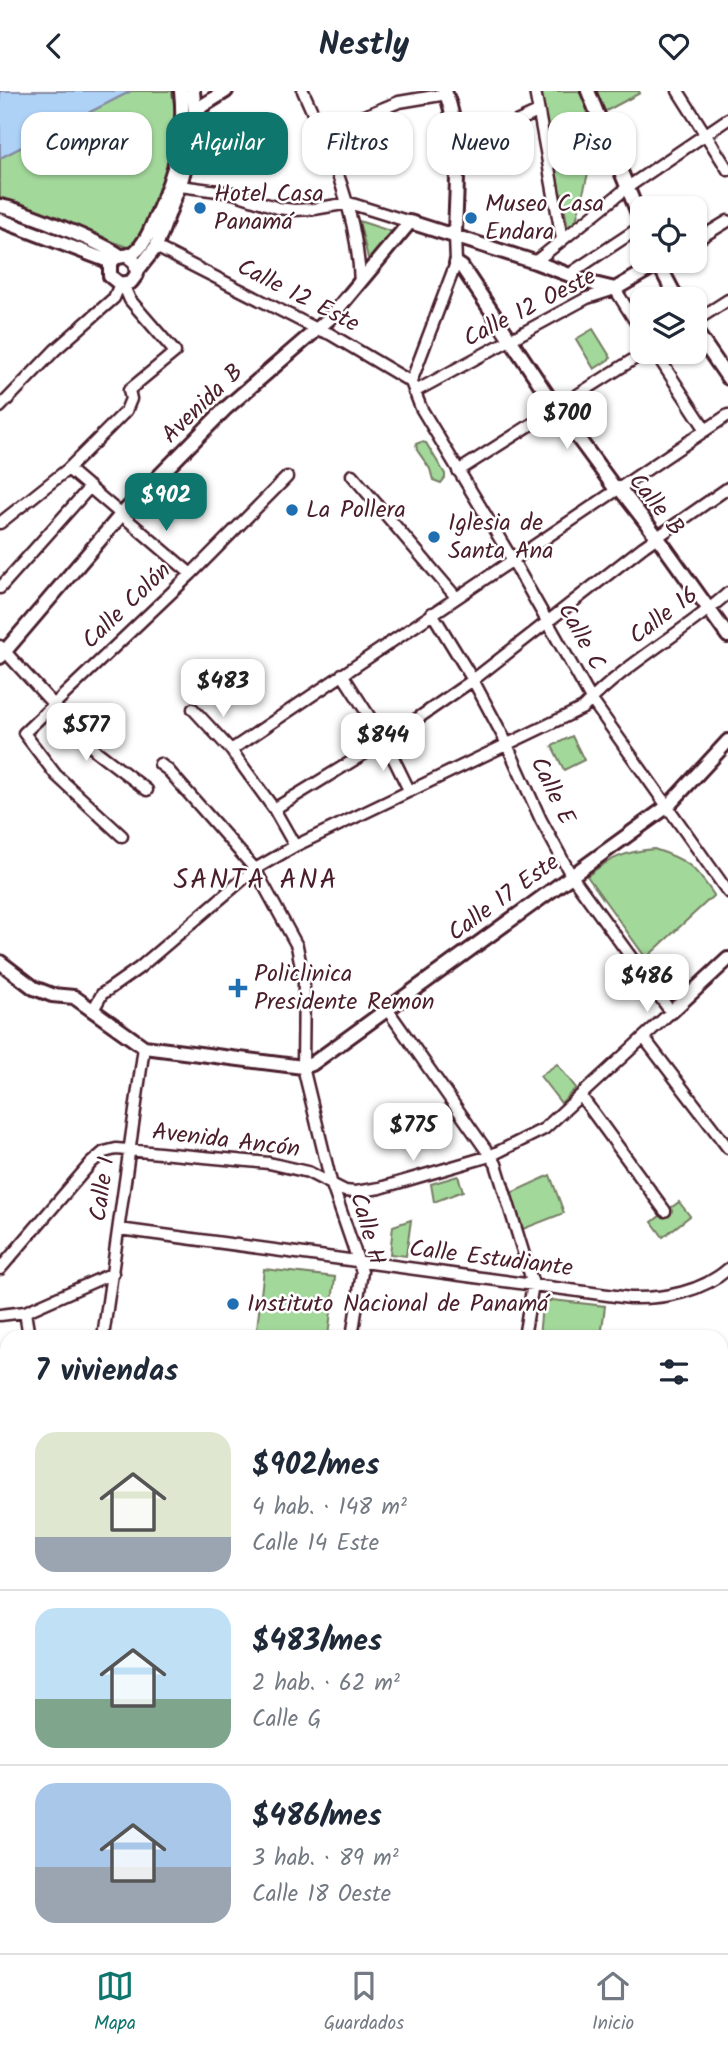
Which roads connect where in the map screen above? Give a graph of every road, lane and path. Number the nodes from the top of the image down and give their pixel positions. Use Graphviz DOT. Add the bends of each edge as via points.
graph roads {
  1 [pos="193,91"];
  2 [pos="226,91"];
  3 [pos="303,91"];
  4 [pos="535,91"];
  5 [pos="588,91"];
  6 [pos="678,91"];
  7 [pos="446,93"];
  8 [pos="188,103"];
  9 [pos="312,112"];
  10 [pos="374,112"];
  11 [pos="454,112"];
  12 [pos="538,112"];
  13 [pos="534,114"];
  14 [pos="728,119"];
  15 [pos="706,134"];
  16 [pos="728,170"];
  17 [pos="338,175"];
  18 [pos="456,175"];
  19 [pos="180,186"];
  20 [pos="628,187"];
  21 [pos="631,196"];
  22 [pos="349,203"];
  23 [pos="0,207"];
  24 [pos="0,220"];
  25 [pos="728,221"];
  26 [pos="410,222"];
  27 [pos="630,233"];
  28 [pos="707,234"];
  29 [pos="455,235"];
  30 [pos="562,239"];
  31 [pos="156,247"];
  32 [pos="120,258"];
  33 [pos="536,262"];
  34 [pos="456,263"];
  35 [pos="137,271"];
  36 [pos="642,273"];
  37 [pos="571,275"];
  38 [pos="360,283"];
  39 [pos="121,284"];
  40 [pos="615,289"];
  41 [pos="728,300"];
  42 [pos="630,313"];
  43 [pos="707,313"];
  44 [pos="317,330"];
  45 [pos="509,339"];
  46 [pos="707,347"];
  47 [pos="630,361"];
  48 [pos="663,364"];
  49 [pos="728,378"];
  50 [pos="413,387"];
  51 [pos="0,407"];
  52 [pos="556,408"];
  53 [pos="728,415"];
  54 [pos="706,430"];
  55 [pos="68,469"];
  56 [pos="458,471"];
  57 [pos="352,475"];
  58 [pos="287,477"];
  59 [pos="90,488"];
  60 [pos="728,488"];
  61 [pos="620,489"];
  62 [pos="121,515"];
  63 [pos="0,523"];
  64 [pos="658,538"];
  65 [pos="512,559"];
  66 [pos="191,574"];
  67 [pos="0,588"];
  68 [pos="728,593"];
  69 [pos="456,597"];
  70 [pos="709,610"];
  71 [pos="432,613"];
  72 [pos="548,622"];
  73 [pos="728,636"];
  74 [pos="2,651"];
  75 [pos="342,674"];
  76 [pos="473,680"];
  77 [pos="591,699"];
  78 [pos="53,706"];
  79 [pos="193,709"];
  80 [pos="384,741"];
  81 [pos="728,741"];
  82 [pos="507,745"];
  83 [pos="231,750"];
  84 [pos="160,764"];
  85 [pos="147,790"];
  86 [pos="409,790"];
  87 [pos="668,806"];
  88 [pos="274,809"];
  89 [pos="122,836"];
  90 [pos="295,846"];
  91 [pos="255,869"];
  92 [pos="571,875"];
  93 [pos="728,892"];
  94 [pos="728,959"];
  95 [pos="0,962"];
  96 [pos="387,1009"];
  97 [pos="93,1010"];
  98 [pos="671,1012"];
  99 [pos="644,1038"];
  100 [pos="144,1047"];
  101 [pos="303,1067"];
  102 [pos="581,1096"];
  103 [pos="728,1149"];
  104 [pos="129,1150"];
  105 [pos="490,1156"];
  106 [pos="331,1182"];
  107 [pos="666,1211"];
  108 [pos="119,1229"];
  109 [pos="360,1263"];
  110 [pos="0,1269"];
  111 [pos="728,1269"];
  112 [pos="113,1273"];
  113 [pos="533,1284"];
  114 [pos="25,1312"];
  115 [pos="0,1315"];
  116 [pos="28,1330"];
  117 [pos="104,1330"];
  118 [pos="353,1330"];
  119 [pos="525,1330"];
  1 -- 8 [label="street"];
  2 -- 8 [label="street" via="202,106"];
  3 -- 9 [label="street"];
  4 -- 12 [label="street"];
  5 -- 20 [label="street"];
  6 -- 15 [label="street"];
  7 -- 10 [label="street"];
  7 -- 11 [label="street"];
  8 -- 19 [label="street" via="193,133"];
  8 -- 32 [label="street" via="173,176 150,230 138,250"];
  12 -- 13 [label="street"];
  12 -- 30 [label="street"];
  14 -- 15 [label="street"];
  15 -- 16 [label="street"];
  15 -- 20 [label="street"];
  17 -- 22 [label="street"];
  18 -- 29 [label="street"];
  19 -- 22 [label="street" via="233,193 294,210"];
  19 -- 31 [label="street"];
  20 -- 21 [label="street"];
  20 -- 30 [label="street"];
  22 -- 26 [label="street"];
  22 -- 38 [label="street"];
  23 -- 32 [label="street" via="114,250"];
  24 -- 32 [label="street"];
  25 -- 28 [label="street"];
  26 -- 29 [label="street"];
  26 -- 38 [label="street, Avenida B"];
  27 -- 37 [label="street"];
  29 -- 33 [label="street"];
  29 -- 34 [label="street"];
  30 -- 33 [label="street"];
  31 -- 35 [label="street"];
  31 -- 44 [label="street, Calle 12 Este"];
  32 -- 35 [label="street" via="135,262"];
  32 -- 39 [label="street" via="110,274"];
  33 -- 37 [label="street"];
  34 -- 45 [label="street, Calle B"];
  34 -- 50 [label="street"];
  35 -- 39 [label="street" via="133,280"];
  36 -- 40 [label="street, Calle 12 Oeste"];
  37 -- 40 [label="street"];
  38 -- 44 [label="street, Avenida B"];
  39 -- 51 [label="street" via="114,298"];
  39 -- 55 [label="street" via="175,352 129,390 126,411"];
  40 -- 42 [label="street"];
  40 -- 45 [label="street, Calle 12 Oeste" via="587,298"];
  41 -- 43 [label="street"];
  44 -- 50 [label="street, Calle 12 Este"];
  44 -- 62 [label="street, Avenida B" via="225,408"];
  45 -- 50 [label="street, Calle 12 Oeste"];
  45 -- 52 [label="street, Calle B"];
  46 -- 49 [label="street"];
  47 -- 52 [label="street"];
  48 -- 54 [label="street"];
  50 -- 56 [label="street, Calle C"];
  52 -- 56 [label="street"];
  52 -- 61 [label="street, Calle B"];
  53 -- 54 [label="street"];
  54 -- 61 [label="street"];
  55 -- 59 [label="street"];
  55 -- 63 [label="street"];
  56 -- 65 [label="street, Calle C"];
  57 -- 69 [label="street"];
  58 -- 66 [label="street, Calle Colón"];
  59 -- 62 [label="street"];
  59 -- 67 [label="street"];
  60 -- 64 [label="street"];
  61 -- 64 [label="street, Calle B"];
  61 -- 65 [label="street"];
  62 -- 66 [label="street"];
  62 -- 74 [label="street, Avenida B"];
  64 -- 70 [label="street, Calle B"];
  64 -- 72 [label="street"];
  65 -- 69 [label="street"];
  65 -- 72 [label="street, Calle C"];
  66 -- 78 [label="street, Calle Colón"];
  68 -- 70 [label="street, Calle 16"];
  69 -- 71 [label="street"];
  70 -- 73 [label="street, Calle B"];
  70 -- 77 [label="street, Calle 16"];
  71 -- 75 [label="street"];
  71 -- 76 [label="street, Calle E"];
  72 -- 76 [label="street"];
  72 -- 77 [label="street, Calle C"];
  74 -- 78 [label="street"];
  75 -- 80 [label="street"];
  75 -- 83 [label="street"];
  76 -- 80 [label="street"];
  76 -- 82 [label="street, Calle E"];
  77 -- 82 [label="street, Calle 16" via="583,708"];
  77 -- 87 [label="street, Calle C"];
  78 -- 85 [label="street" via="96,751"];
  78 -- 89 [label="street, Calle Colón" via="24,733 56,775"];
  79 -- 83 [label="street"];
  80 -- 86 [label="street"];
  80 -- 88 [label="street"];
  81 -- 87 [label="street, Calle 17 Este"];
  82 -- 86 [label="street, Calle 16"];
  82 -- 92 [label="street, Calle E"];
  83 -- 88 [label="street"];
  84 -- 91 [label="street, Calle H"];
  86 -- 90 [label="street, Calle 16"];
  87 -- 92 [label="street, Calle 17 Este"];
  87 -- 93 [label="street, Calle C"];
  88 -- 90 [label="street"];
  90 -- 91 [label="street, Calle 16"];
  91 -- 97 [label="street, Calle 16" via="102,994"];
  91 -- 101 [label="street, Calle H" via="298,946 304,982"];
  92 -- 96 [label="street, Calle 17 Este"];
  92 -- 98 [label="street, Calle E"];
  94 -- 98 [label="street"];
  95 -- 97 [label="street" via="34,988 74,997"];
  96 -- 101 [label="street, Calle 17 Este"];
  96 -- 105 [label="street"];
  97 -- 100 [label="street"];
  98 -- 99 [label="street, Avenida Ancón"];
  99 -- 102 [label="street, Avenida Ancón"];
  99 -- 103 [label="street"];
  100 -- 101 [label="street"];
  100 -- 104 [label="street, Calle I"];
  101 -- 106 [label="street, Calle H"];
  102 -- 105 [label="street, Avenida Ancón" via="544,1129"];
  102 -- 107 [label="street"];
  104 -- 106 [label="street, Avenida Ancón" via="270,1163"];
  104 -- 108 [label="street, Calle I"];
  104 -- 110 [label="street, Avenida Ancón" via="104,1152 91,1163"];
  105 -- 106 [label="street, Avenida Ancón" via="355,1192"];
  105 -- 113 [label="street"];
  106 -- 109 [label="street, Calle H"];
  108 -- 109 [label="street, Calle Estudiante"];
  108 -- 112 [label="street, Calle I"];
  109 -- 113 [label="street, Calle Estudiante"];
  109 -- 118 [label="street, Calle H"];
  111 -- 113 [label="street, Calle Estudiante" via="698,1288 648,1299"];
  112 -- 114 [label="street"];
  112 -- 117 [label="street, Calle I"];
  113 -- 119 [label="street"];
  114 -- 115 [label="street"];
  114 -- 116 [label="street"];
}
